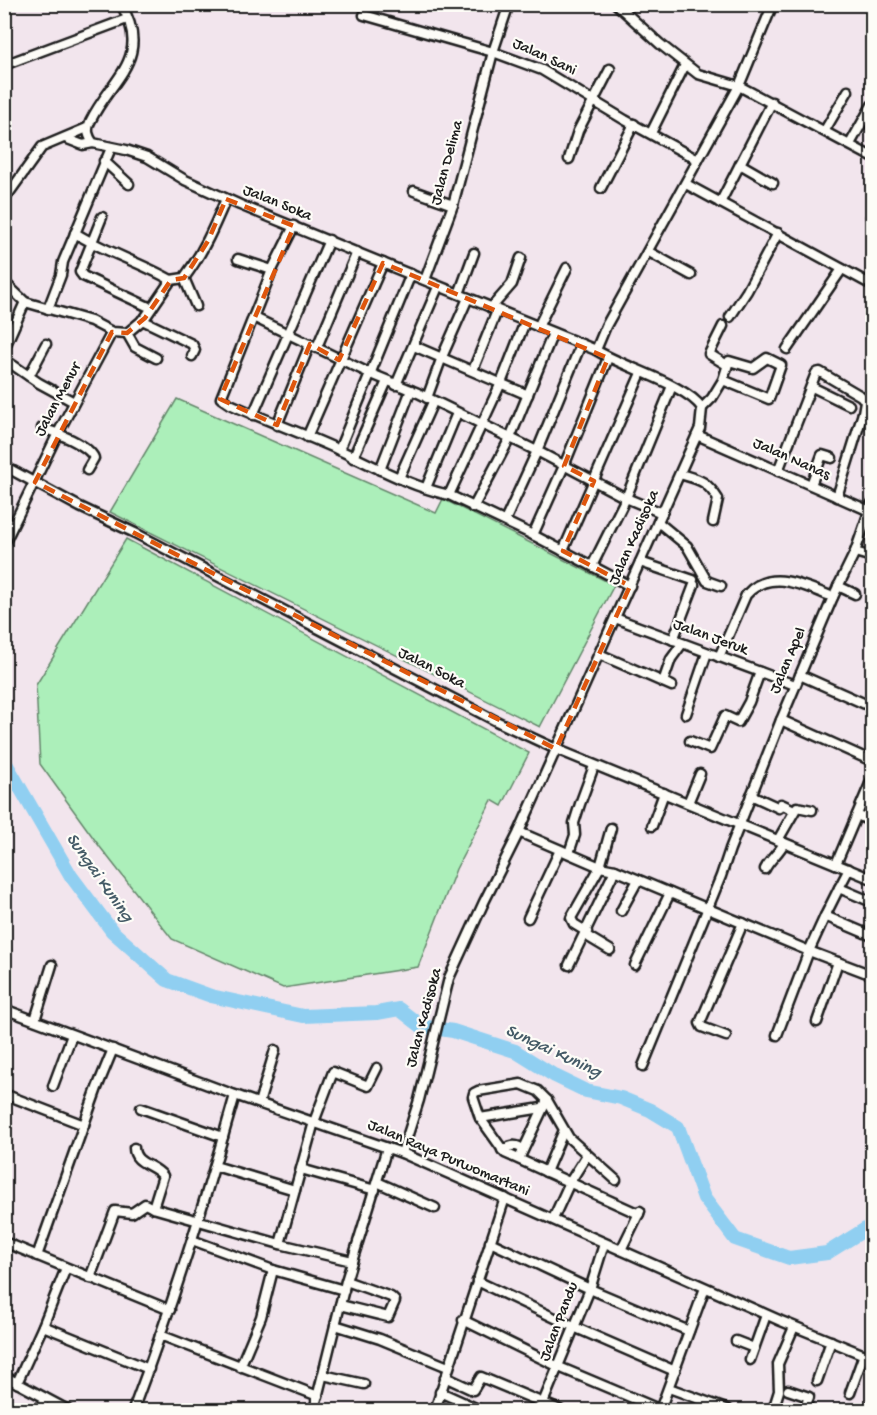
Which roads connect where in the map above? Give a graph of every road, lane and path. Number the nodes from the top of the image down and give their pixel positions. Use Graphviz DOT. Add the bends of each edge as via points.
graph roads {
  1 [pos="121,4"];
  2 [pos="509,4"];
  3 [pos="616,4"];
  4 [pos="773,4"];
  5 [pos="364,15"];
  6 [pos="127,20"];
  7 [pos="493,52"];
  8 [pos="4,65"];
  9 [pos="685,65"];
  10 [pos="610,69"];
  11 [pos="739,86"];
  12 [pos="848,92"];
  13 [pos="593,99"];
  14 [pos="772,102"];
  15 [pos="872,105"];
  16 [pos="634,124"];
  17 [pos="87,128"];
  18 [pos="825,130"];
  19 [pos="651,133"];
  20 [pos="65,138"];
  21 [pos="93,144"];
  22 [pos="850,144"];
  23 [pos="111,148"];
  24 [pos="873,157"];
  25 [pos="569,159"];
  26 [pos="698,160"];
  27 [pos="104,161"];
  28 [pos="740,164"];
  29 [pos="772,183"];
  30 [pos="129,184"];
  31 [pos="686,184"];
  32 [pos="601,188"];
  33 [pos="7,190"];
  34 [pos="414,191"];
  35 [pos="225,199"];
  36 [pos="4,200"];
  37 [pos="720,203"];
  38 [pos="453,205"];
  39 [pos="102,217"];
  40 [pos="294,226"];
  41 [pos="75,233"];
  42 [pos="778,233"];
  43 [pos="329,240"];
  44 [pos="92,243"];
  45 [pos="357,252"];
  46 [pos="649,252"];
  47 [pos="474,253"];
  48 [pos="238,258"];
  49 [pos="521,258"];
  50 [pos="383,263"];
  51 [pos="567,268"];
  52 [pos="842,269"];
  53 [pos="272,270"];
  54 [pos="411,274"];
  55 [pos="691,275"];
  56 [pos="184,278"];
  57 [pos="171,280"];
  58 [pos="425,280"];
  59 [pos="4,282"];
  60 [pos="873,285"];
  61 [pos="438,287"];
  62 [pos="459,294"];
  63 [pos="468,298"];
  64 [pos="25,302"];
  65 [pos="196,306"];
  66 [pos="151,308"];
  67 [pos="48,309"];
  68 [pos="494,310"];
  69 [pos="253,317"];
  70 [pos="730,317"];
  71 [pos="142,320"];
  72 [pos="525,322"];
  73 [pos="723,326"];
  74 [pos="538,327"];
  75 [pos="112,332"];
  76 [pos="127,333"];
  77 [pos="290,333"];
  78 [pos="553,333"];
  79 [pos="46,344"];
  80 [pos="581,344"];
  81 [pos="313,346"];
  82 [pos="414,346"];
  83 [pos="787,349"];
  84 [pos="4,350"];
  85 [pos="596,350"];
  86 [pos="192,356"];
  87 [pos="442,357"];
  88 [pos="156,358"];
  89 [pos="608,358"];
  90 [pos="4,359"];
  91 [pos="340,359"];
  92 [pos="727,365"];
  93 [pos="473,370"];
  94 [pos="369,373"];
  95 [pos="641,373"];
  96 [pos="30,376"];
  97 [pos="723,380"];
  98 [pos="392,383"];
  99 [pos="501,383"];
  100 [pos="672,386"];
  101 [pos="812,387"];
  102 [pos="411,390"];
  103 [pos="528,395"];
  104 [pos="430,400"];
  105 [pos="74,402"];
  106 [pos="849,405"];
  107 [pos="702,408"];
  108 [pos="457,413"];
  109 [pos="864,413"];
  110 [pos="253,415"];
  111 [pos="873,417"];
  112 [pos="277,425"];
  113 [pos="482,426"];
  114 [pos="42,428"];
  115 [pos="58,433"];
  116 [pos="697,435"];
  117 [pos="307,437"];
  118 [pos="510,438"];
  119 [pos="339,450"];
  120 [pos="537,451"];
  121 [pos="353,458"];
  122 [pos="832,458"];
  123 [pos="4,466"];
  124 [pos="564,466"];
  125 [pos="87,470"];
  126 [pos="380,470"];
  127 [pos="778,471"];
  128 [pos="680,474"];
  129 [pos="399,478"];
  130 [pos="594,481"];
  131 [pos="34,482"];
  132 [pos="811,485"];
  133 [pos="426,488"];
  134 [pos="449,495"];
  135 [pos="837,497"];
  136 [pos="626,498"];
  137 [pos="473,508"];
  138 [pos="872,509"];
  139 [pos="662,513"];
  140 [pos="504,521"];
  141 [pos="658,522"];
  142 [pos="713,522"];
  143 [pos="533,535"];
  144 [pos="4,544"];
  145 [pos="563,551"];
  146 [pos="855,552"];
  147 [pos="873,557"];
  148 [pos="640,562"];
  149 [pos="592,566"];
  150 [pos="630,586"];
  151 [pos="722,586"];
  152 [pos="838,586"];
  153 [pos="855,594"];
  154 [pos="833,597"];
  155 [pos="615,618"];
  156 [pos="673,640"];
  157 [pos="682,644"];
  158 [pos="707,653"];
  159 [pos="599,654"];
  160 [pos="719,657"];
  161 [pos="760,672"];
  162 [pos="800,675"];
  163 [pos="663,682"];
  164 [pos="795,685"];
  165 [pos="672,686"];
  166 [pos="873,707"];
  167 [pos="686,714"];
  168 [pos="781,720"];
  169 [pos="690,741"];
  170 [pos="556,749"];
  171 [pos="873,761"];
  172 [pos="594,766"];
  173 [pos="700,774"];
  174 [pos="873,779"];
  175 [pos="664,794"];
  176 [pos="751,795"];
  177 [pos="869,797"];
  178 [pos="688,803"];
  179 [pos="794,810"];
  180 [pos="812,810"];
  181 [pos="856,815"];
  182 [pos="873,822"];
  183 [pos="740,824"];
  184 [pos="652,826"];
  185 [pos="611,828"];
  186 [pos="519,832"];
  187 [pos="781,841"];
  188 [pos="564,852"];
  189 [pos="836,864"];
  190 [pos="600,867"];
  191 [pos="765,869"];
  192 [pos="849,869"];
  193 [pos="615,870"];
  194 [pos="873,879"];
  195 [pos="638,880"];
  196 [pos="839,888"];
  197 [pos="670,893"];
  198 [pos="873,902"];
  199 [pos="707,909"];
  200 [pos="621,911"];
  201 [pos="825,916"];
  202 [pos="528,918"];
  203 [pos="743,923"];
  204 [pos="586,933"];
  205 [pos="873,936"];
  206 [pos="610,950"];
  207 [pos="808,951"];
  208 [pos="838,962"];
  209 [pos="52,965"];
  210 [pos="569,965"];
  211 [pos="635,965"];
  212 [pos="873,975"];
  213 [pos="4,1009"];
  214 [pos="35,1020"];
  215 [pos="817,1022"];
  216 [pos="72,1035"];
  217 [pos="777,1035"];
  218 [pos="726,1036"];
  219 [pos="113,1049"];
  220 [pos="275,1050"];
  221 [pos="643,1066"];
  222 [pos="377,1068"];
  223 [pos="53,1086"];
  224 [pos="4,1094"];
  225 [pos="236,1095"];
  226 [pos="259,1103"];
  227 [pos="544,1104"];
  228 [pos="141,1108"];
  229 [pos="480,1118"];
  230 [pos="314,1122"];
  231 [pos="84,1125"];
  232 [pos="564,1130"];
  233 [pos="223,1137"];
  234 [pos="134,1148"];
  235 [pos="387,1148"];
  236 [pos="502,1150"];
  237 [pos="523,1150"];
  238 [pos="402,1153"];
  239 [pos="587,1155"];
  240 [pos="519,1159"];
  241 [pos="215,1166"];
  242 [pos="301,1169"];
  243 [pos="546,1172"];
  244 [pos="616,1180"];
  245 [pos="570,1182"];
  246 [pos="376,1186"];
  247 [pos="295,1190"];
  248 [pos="505,1198"];
  249 [pos="153,1208"];
  250 [pos="435,1208"];
  251 [pos="553,1219"];
  252 [pos="198,1222"];
  253 [pos="192,1240"];
  254 [pos="4,1242"];
  255 [pos="490,1242"];
  256 [pos="280,1244"];
  257 [pos="604,1244"];
  258 [pos="621,1250"];
  259 [pos="37,1256"];
  260 [pos="352,1261"];
  261 [pos="66,1268"];
  262 [pos="273,1270"];
  263 [pos="90,1278"];
  264 [pos="477,1281"];
  265 [pos="345,1286"];
  266 [pos="705,1288"];
  267 [pos="590,1289"];
  268 [pos="340,1305"];
  269 [pos="170,1310"];
  270 [pos="766,1315"];
  271 [pos="463,1320"];
  272 [pos="335,1325"];
  273 [pos="43,1326"];
  274 [pos="574,1327"];
  275 [pos="794,1327"];
  276 [pos="689,1331"];
  277 [pos="160,1335"];
  278 [pos="736,1341"];
  279 [pos="831,1341"];
  280 [pos="754,1348"];
  281 [pos="868,1356"];
  282 [pos="750,1360"];
  283 [pos="559,1366"];
  284 [pos="240,1367"];
  285 [pos="448,1367"];
  286 [pos="148,1370"];
  287 [pos="675,1371"];
  288 [pos="323,1375"];
  289 [pos="4,1376"];
  290 [pos="445,1377"];
  291 [pos="817,1381"];
  292 [pos="17,1383"];
  293 [pos="364,1384"];
  294 [pos="669,1388"];
  295 [pos="788,1390"];
  296 [pos="440,1392"];
  297 [pos="850,1393"];
  298 [pos="318,1396"];
  299 [pos="45,1398"];
  300 [pos="873,1404"];
  301 [pos="542,1407"];
  302 [pos="40,1410"];
  303 [pos="68,1410"];
  304 [pos="134,1410"];
  305 [pos="316,1410"];
  306 [pos="435,1410"];
  307 [pos="480,1410"];
  308 [pos="560,1410"];
  309 [pos="660,1410"];
  310 [pos="729,1410"];
  311 [pos="773,1410"];
  312 [pos="804,1410"];
  313 [pos="870,1410"];
  1 -- 6 [label="street"];
  2 -- 7 [label="street, Jalan Delima"];
  3 -- 9 [label="street"];
  4 -- 11 [label="street"];
  5 -- 7 [label="street, Jalan Sani"];
  6 -- 8 [label="street"];
  6 -- 17 [label="street" via="133,51"];
  7 -- 13 [label="street, Jalan Sani" via="542,70"];
  7 -- 38 [label="street, Jalan Delima"];
  9 -- 11 [label="street" via="698,74"];
  9 -- 19 [label="street"];
  10 -- 13 [label="street"];
  11 -- 14 [label="street"];
  11 -- 26 [label="street"];
  12 -- 18 [label="street"];
  13 -- 16 [label="street, Jalan Sani"];
  13 -- 25 [label="street"];
  14 -- 18 [label="street"];
  14 -- 28 [label="street"];
  15 -- 22 [label="street"];
  16 -- 19 [label="street, Jalan Sani"];
  16 -- 32 [label="street"];
  17 -- 20 [label="street"];
  17 -- 21 [label="street"];
  18 -- 22 [label="street"];
  19 -- 26 [label="street, Jalan Sani"];
  20 -- 21 [label="street, Jalan Soka" via="83,145"];
  20 -- 33 [label="street" via="42,147"];
  21 -- 23 [label="street, Jalan Soka"];
  22 -- 24 [label="street"];
  23 -- 27 [label="street"];
  23 -- 35 [label="street, Jalan Soka" via="147,157"];
  26 -- 31 [label="street"];
  27 -- 30 [label="street"];
  27 -- 41 [label="street"];
  28 -- 29 [label="street"];
  28 -- 37 [label="street"];
  31 -- 37 [label="street"];
  31 -- 46 [label="street"];
  33 -- 36 [label="street"];
  34 -- 38 [label="street"];
  35 -- 40 [label="street, Jalan Soka"];
  35 -- 56 [label="street" via="208,241"];
  37 -- 42 [label="street"];
  38 -- 58 [label="street, Jalan Delima"];
  39 -- 44 [label="street"];
  40 -- 43 [label="street, Jalan Soka"];
  40 -- 53 [label="street"];
  41 -- 44 [label="street"];
  41 -- 67 [label="street"];
  42 -- 52 [label="street"];
  42 -- 70 [label="street"];
  43 -- 45 [label="street, Jalan Soka"];
  43 -- 77 [label="street"];
  44 -- 57 [label="street"];
  44 -- 66 [label="street" via="80,269 83,276"];
  45 -- 50 [label="street, Jalan Soka"];
  45 -- 81 [label="street"];
  46 -- 55 [label="street"];
  46 -- 85 [label="street"];
  47 -- 62 [label="street"];
  48 -- 53 [label="street"];
  49 -- 68 [label="street" via="512,284"];
  50 -- 54 [label="street, Jalan Soka"];
  50 -- 91 [label="street"];
  51 -- 74 [label="street"];
  52 -- 60 [label="street"];
  52 -- 83 [label="street"];
  53 -- 69 [label="street"];
  54 -- 58 [label="street, Jalan Soka"];
  54 -- 94 [label="street"];
  56 -- 57 [label="street"];
  56 -- 65 [label="street"];
  57 -- 66 [label="street"];
  58 -- 61 [label="street, Jalan Soka"];
  59 -- 64 [label="street"];
  61 -- 62 [label="street, Jalan Soka"];
  61 -- 82 [label="street"];
  62 -- 63 [label="street, Jalan Soka"];
  63 -- 68 [label="street, Jalan Soka"];
  63 -- 87 [label="street"];
  64 -- 67 [label="street"];
  64 -- 84 [label="street"];
  66 -- 71 [label="street"];
  67 -- 75 [label="street" via="91,321"];
  68 -- 72 [label="street, Jalan Soka"];
  68 -- 93 [label="street"];
  69 -- 77 [label="street"];
  69 -- 110 [label="street" via="221,398"];
  71 -- 76 [label="street"];
  71 -- 86 [label="street" via="192,344"];
  72 -- 74 [label="street, Jalan Soka"];
  72 -- 99 [label="street"];
  73 -- 92 [label="street" via="710,354"];
  74 -- 78 [label="street, Jalan Soka"];
  75 -- 76 [label="street"];
  75 -- 105 [label="street, Jalan Menur"];
  76 -- 88 [label="street" via="135,347"];
  77 -- 81 [label="street"];
  77 -- 110 [label="street"];
  78 -- 80 [label="street, Jalan Soka"];
  78 -- 103 [label="street"];
  79 -- 96 [label="street"];
  80 -- 85 [label="street, Jalan Soka"];
  80 -- 120 [label="street"];
  81 -- 91 [label="street"];
  81 -- 112 [label="street"];
  82 -- 87 [label="street"];
  82 -- 98 [label="street"];
  85 -- 89 [label="street"];
  87 -- 93 [label="street"];
  87 -- 104 [label="street"];
  89 -- 95 [label="street"];
  89 -- 124 [label="street"];
  90 -- 96 [label="street"];
  91 -- 94 [label="street"];
  91 -- 117 [label="street"];
  92 -- 97 [label="street"];
  92 -- 97 [label="street" via="732,361 753,368 767,358 781,365 781,370 769,399"];
  93 -- 99 [label="street"];
  94 -- 98 [label="street"];
  94 -- 119 [label="street"];
  95 -- 100 [label="street"];
  95 -- 130 [label="street"];
  96 -- 105 [label="street"];
  97 -- 107 [label="street"];
  98 -- 102 [label="street"];
  98 -- 121 [label="street"];
  99 -- 103 [label="street"];
  99 -- 113 [label="street"];
  100 -- 107 [label="street"];
  100 -- 136 [label="street"];
  101 -- 106 [label="street"];
  101 -- 109 [label="street" via="820,372 864,398"];
  101 -- 127 [label="street"];
  102 -- 104 [label="street"];
  102 -- 126 [label="street"];
  103 -- 118 [label="street"];
  104 -- 108 [label="street"];
  104 -- 129 [label="street"];
  105 -- 115 [label="street, Jalan Menur"];
  107 -- 116 [label="street, Jalan Kadisoka"];
  108 -- 113 [label="street"];
  108 -- 133 [label="street"];
  109 -- 111 [label="street"];
  109 -- 135 [label="street"];
  110 -- 112 [label="street"];
  112 -- 117 [label="street"];
  113 -- 118 [label="street"];
  113 -- 134 [label="street"];
  114 -- 115 [label="street"];
  115 -- 125 [label="street" via="93,455"];
  115 -- 131 [label="street, Jalan Menur"];
  116 -- 127 [label="street, Jalan Nanas"];
  116 -- 128 [label="street, Jalan Kadisoka"];
  117 -- 119 [label="street"];
  118 -- 120 [label="street"];
  118 -- 137 [label="street"];
  119 -- 121 [label="street"];
  120 -- 124 [label="street"];
  120 -- 140 [label="street"];
  121 -- 126 [label="street"];
  122 -- 132 [label="street" via="822,455"];
  123 -- 131 [label="street, Jalan Soka"];
  124 -- 130 [label="street"];
  124 -- 143 [label="street"];
  126 -- 129 [label="street"];
  127 -- 132 [label="street, Jalan Nanas"];
  128 -- 139 [label="street, Jalan Kadisoka"];
  128 -- 142 [label="street" via="710,486 718,499"];
  129 -- 133 [label="street"];
  130 -- 136 [label="street"];
  130 -- 145 [label="street"];
  131 -- 144 [label="street, Jalan Menur"];
  131 -- 170 [label="street, Jalan Soka"];
  132 -- 135 [label="street, Jalan Nanas"];
  133 -- 134 [label="street"];
  134 -- 137 [label="street"];
  135 -- 138 [label="street, Jalan Nanas"];
  136 -- 139 [label="street"];
  136 -- 149 [label="street"];
  137 -- 140 [label="street"];
  138 -- 146 [label="street, Jalan Apel"];
  139 -- 141 [label="street, Jalan Kadisoka"];
  140 -- 143 [label="street"];
  141 -- 148 [label="street, Jalan Kadisoka"];
  141 -- 151 [label="street" via="687,546 707,582"];
  143 -- 145 [label="street"];
  145 -- 149 [label="street"];
  146 -- 147 [label="street"];
  146 -- 152 [label="street, Jalan Apel"];
  148 -- 150 [label="street, Jalan Kadisoka"];
  148 -- 156 [label="street" via="693,582"];
  149 -- 150 [label="street"];
  150 -- 155 [label="street, Jalan Kadisoka"];
  152 -- 153 [label="street"];
  152 -- 154 [label="street, Jalan Apel"];
  154 -- 160 [label="street" via="790,580 777,579 753,587"];
  154 -- 162 [label="street, Jalan Apel"];
  155 -- 156 [label="street, Jalan Jeruk"];
  155 -- 159 [label="street, Jalan Kadisoka"];
  156 -- 157 [label="street, Jalan Jeruk"];
  157 -- 158 [label="street, Jalan Jeruk"];
  157 -- 163 [label="street" via="671,659"];
  158 -- 160 [label="street, Jalan Jeruk"];
  158 -- 167 [label="street"];
  159 -- 163 [label="street"];
  159 -- 170 [label="street, Jalan Kadisoka"];
  160 -- 161 [label="street, Jalan Jeruk"];
  161 -- 164 [label="street, Jalan Jeruk"];
  161 -- 169 [label="street" via="738,722 725,716 710,749"];
  162 -- 164 [label="street, Jalan Apel"];
  162 -- 166 [label="street"];
  163 -- 165 [label="street"];
  164 -- 168 [label="street, Jalan Apel"];
  168 -- 171 [label="street"];
  168 -- 176 [label="street, Jalan Apel"];
  170 -- 172 [label="street, Jalan Soka"];
  170 -- 186 [label="street, Jalan Kadisoka"];
  172 -- 175 [label="street, Jalan Soka"];
  172 -- 188 [label="street" via="574,823 574,837"];
  173 -- 178 [label="street"];
  174 -- 177 [label="street"];
  175 -- 178 [label="street, Jalan Soka"];
  175 -- 184 [label="street"];
  176 -- 179 [label="street" via="779,808 781,804"];
  176 -- 183 [label="street, Jalan Apel"];
  177 -- 181 [label="street"];
  178 -- 183 [label="street, Jalan Soka"];
  179 -- 180 [label="street"];
  179 -- 187 [label="street"];
  181 -- 182 [label="street"];
  181 -- 189 [label="street"];
  183 -- 187 [label="street, Jalan Soka"];
  183 -- 199 [label="street, Jalan Apel"];
  185 -- 190 [label="street"];
  186 -- 188 [label="street"];
  186 -- 238 [label="street, Jalan Kadisoka" via="449,978 420,1100"];
  187 -- 189 [label="street, Jalan Soka"];
  187 -- 191 [label="street" via="779,853"];
  188 -- 190 [label="street"];
  188 -- 202 [label="street"];
  189 -- 192 [label="street, Jalan Soka"];
  190 -- 193 [label="street"];
  190 -- 204 [label="street" via="572,918"];
  192 -- 194 [label="street, Jalan Soka"];
  192 -- 196 [label="street"];
  193 -- 195 [label="street"];
  193 -- 204 [label="street"];
  195 -- 197 [label="street"];
  195 -- 200 [label="street"];
  196 -- 198 [label="street"];
  196 -- 201 [label="street"];
  197 -- 199 [label="street"];
  197 -- 211 [label="street"];
  199 -- 203 [label="street"];
  199 -- 221 [label="street, Jalan Apel"];
  201 -- 205 [label="street"];
  201 -- 207 [label="street"];
  203 -- 207 [label="street"];
  203 -- 218 [label="street" via="700,1023 701,1027"];
  204 -- 206 [label="street"];
  204 -- 210 [label="street"];
  207 -- 208 [label="street"];
  207 -- 217 [label="street"];
  208 -- 212 [label="street"];
  208 -- 215 [label="street"];
  209 -- 214 [label="street"];
  213 -- 214 [label="street, Jalan Raya Purwomartani"];
  214 -- 216 [label="street, Jalan Raya Purwomartani"];
  216 -- 219 [label="street, Jalan Raya Purwomartani"];
  216 -- 223 [label="street"];
  219 -- 225 [label="street, Jalan Raya Purwomartani"];
  219 -- 231 [label="street"];
  220 -- 226 [label="street"];
  222 -- 230 [label="street" via="369,1086 333,1072"];
  224 -- 231 [label="street"];
  225 -- 226 [label="street, Jalan Raya Purwomartani"];
  225 -- 233 [label="street"];
  226 -- 230 [label="street, Jalan Raya Purwomartani"];
  227 -- 229 [label="street"];
  227 -- 229 [label="street" via="538,1091 523,1084 478,1091 473,1097"];
  227 -- 232 [label="street"];
  227 -- 237 [label="street"];
  228 -- 233 [label="street"];
  229 -- 236 [label="street"];
  230 -- 235 [label="street, Jalan Raya Purwomartani"];
  230 -- 242 [label="street"];
  231 -- 259 [label="street"];
  232 -- 239 [label="street"];
  232 -- 243 [label="street"];
  233 -- 241 [label="street"];
  234 -- 249 [label="street" via="137,1159 163,1176"];
  235 -- 238 [label="street, Jalan Raya Purwomartani"];
  235 -- 246 [label="street"];
  236 -- 237 [label="street" via="513,1145"];
  236 -- 240 [label="street"];
  237 -- 240 [label="street"];
  238 -- 248 [label="street, Jalan Raya Purwomartani"];
  239 -- 244 [label="street"];
  239 -- 245 [label="street"];
  240 -- 243 [label="street"];
  241 -- 247 [label="street"];
  241 -- 252 [label="street"];
  242 -- 246 [label="street"];
  242 -- 247 [label="street"];
  243 -- 245 [label="street"];
  245 -- 251 [label="street"];
  245 -- 258 [label="street" via="639,1212"];
  246 -- 250 [label="street"];
  246 -- 260 [label="street"];
  247 -- 256 [label="street"];
  248 -- 251 [label="street, Jalan Raya Purwomartani"];
  248 -- 255 [label="street"];
  249 -- 252 [label="street"];
  249 -- 263 [label="street" via="145,1204 132,1213 115,1211"];
  251 -- 257 [label="street, Jalan Raya Purwomartani"];
  252 -- 253 [label="street"];
  252 -- 256 [label="street"];
  253 -- 262 [label="street"];
  253 -- 269 [label="street"];
  254 -- 259 [label="street"];
  255 -- 264 [label="street"];
  255 -- 267 [label="street"];
  256 -- 260 [label="street"];
  257 -- 258 [label="street, Jalan Raya Purwomartani"];
  257 -- 267 [label="street, Jalan Pandu"];
  258 -- 266 [label="street, Jalan Raya Purwomartani"];
  259 -- 261 [label="street"];
  260 -- 265 [label="street"];
  261 -- 263 [label="street"];
  261 -- 273 [label="street"];
  262 -- 265 [label="street"];
  262 -- 284 [label="street" via="261,1317"];
  263 -- 269 [label="street"];
  264 -- 271 [label="street"];
  264 -- 274 [label="street"];
  265 -- 268 [label="street"];
  265 -- 268 [label="street" via="391,1297 395,1302 388,1317"];
  266 -- 270 [label="street, Jalan Raya Purwomartani"];
  266 -- 276 [label="street"];
  267 -- 274 [label="street, Jalan Pandu"];
  267 -- 276 [label="street"];
  268 -- 272 [label="street"];
  269 -- 277 [label="street"];
  270 -- 275 [label="street, Jalan Raya Purwomartani"];
  270 -- 280 [label="street"];
  271 -- 283 [label="street"];
  271 -- 285 [label="street"];
  272 -- 285 [label="street"];
  272 -- 288 [label="street"];
  273 -- 286 [label="street"];
  273 -- 292 [label="street"];
  274 -- 283 [label="street, Jalan Pandu"];
  274 -- 287 [label="street"];
  275 -- 279 [label="street, Jalan Raya Purwomartani"];
  275 -- 311 [label="street" via="778,1364 779,1391"];
  276 -- 287 [label="street"];
  277 -- 284 [label="street"];
  277 -- 286 [label="street"];
  278 -- 280 [label="street"];
  279 -- 281 [label="street, Jalan Raya Purwomartani"];
  279 -- 291 [label="street"];
  280 -- 282 [label="street"];
  281 -- 297 [label="street"];
  283 -- 301 [label="street, Jalan Pandu"];
  283 -- 309 [label="street"];
  284 -- 298 [label="street"];
  285 -- 290 [label="street"];
  286 -- 304 [label="street"];
  287 -- 294 [label="street"];
  288 -- 293 [label="street"];
  288 -- 298 [label="street"];
  289 -- 292 [label="street"];
  290 -- 296 [label="street"];
  290 -- 301 [label="street" via="473,1390 481,1377"];
  292 -- 299 [label="street"];
  294 -- 309 [label="street"];
  294 -- 310 [label="street"];
  295 -- 312 [label="street" via="808,1396"];
  296 -- 306 [label="street"];
  296 -- 307 [label="street"];
  298 -- 305 [label="street"];
  299 -- 302 [label="street"];
  299 -- 303 [label="street"];
  300 -- 313 [label="street"];
  301 -- 308 [label="street"];
}
